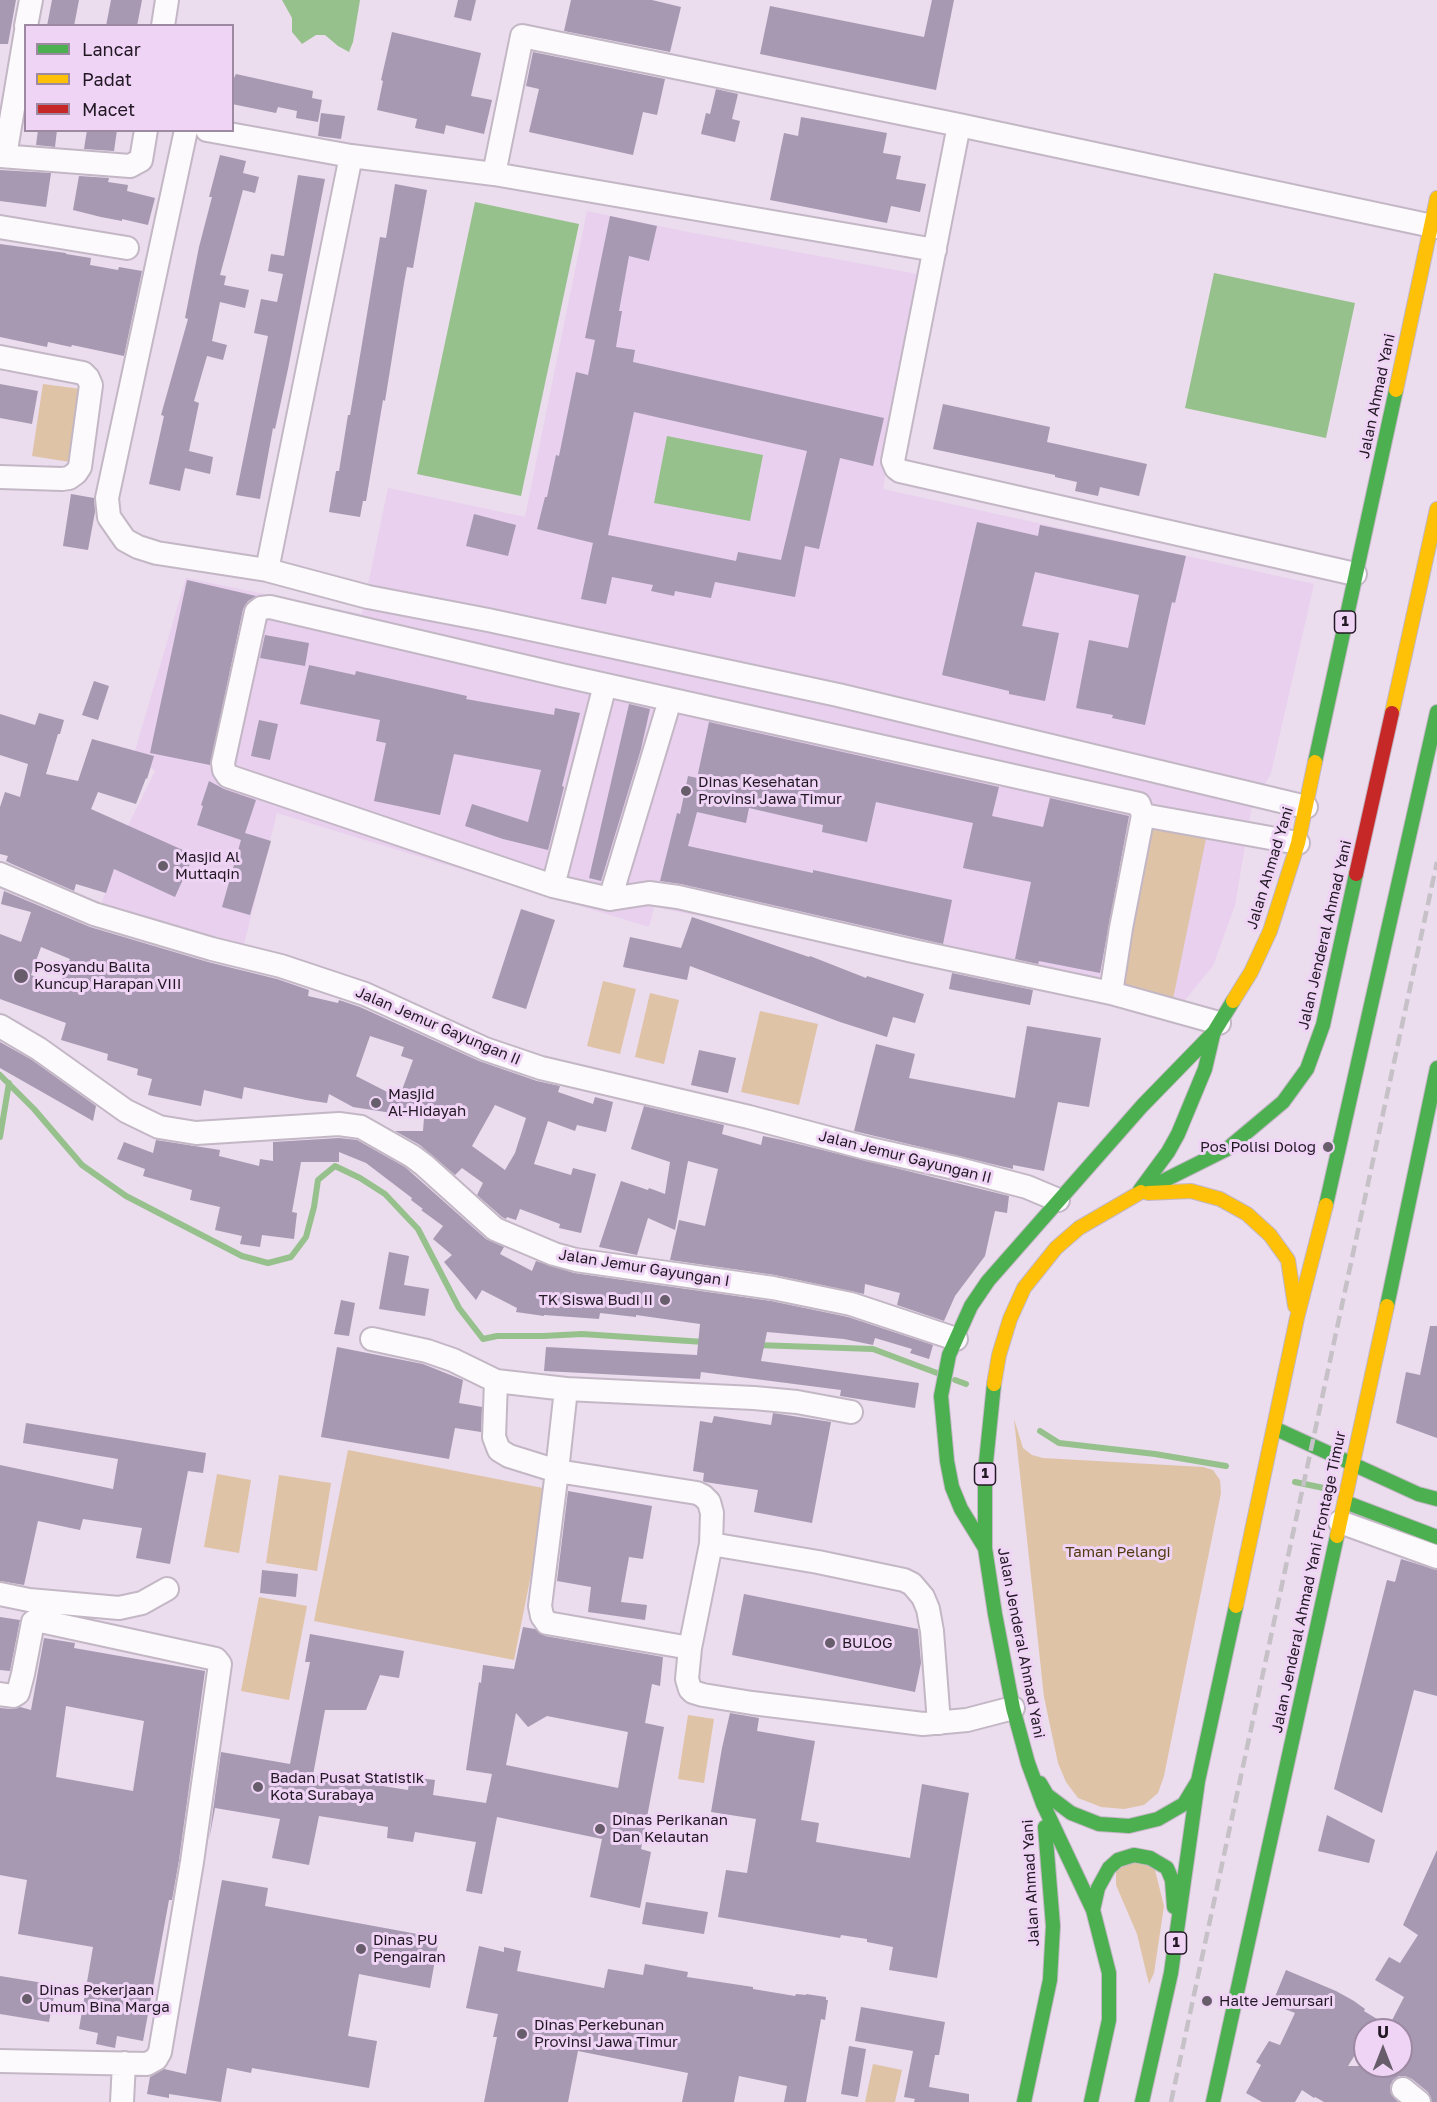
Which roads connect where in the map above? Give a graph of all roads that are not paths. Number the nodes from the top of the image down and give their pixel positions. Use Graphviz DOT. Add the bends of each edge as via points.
graph roads {
  1 [pos="31,0"];
  2 [pos="167,0"];
  3 [pos="26,24"];
  4 [pos="163,24"];
  5 [pos="24,41"];
  6 [pos="959,125"];
  7 [pos="146,132"];
  8 [pos="186,132"];
  9 [pos="218,132"];
  10 [pos="2,156"];
  11 [pos="351,156"];
  12 [pos="494,174"];
  13 [pos="1437,198"];
  14 [pos="1434,226"];
  15 [pos="0,227"];
  16 [pos="127,248"];
  17 [pos="935,250"];
  18 [pos="0,357"];
  19 [pos="0,477"];
  20 [pos="1437,509"];
  21 [pos="267,570"];
  22 [pos="1355,574"];
  23 [pos="605,685"];
  24 [pos="670,700"];
  25 [pos="1437,712"];
  26 [pos="1306,807"];
  27 [pos="1143,814"];
  28 [pos="1298,843"];
  29 [pos="0,874"];
  30 [pos="553,886"];
  31 [pos="609,899"];
  32 [pos="1111,993"];
  33 [pos="0,1026"];
  34 [pos="1216,1028"];
  35 [pos="1437,1068"];
  36 [pos="1089,1192"];
  37 [pos="1111,1194"];
  38 [pos="1062,1195"];
  39 [pos="1135,1195"];
  40 [pos="1297,1318"];
  41 [pos="372,1339"];
  42 [pos="956,1339"];
  43 [pos="496,1381"];
  44 [pos="566,1389"];
  45 [pos="851,1412"];
  46 [pos="1287,1418"];
  47 [pos="1270,1435"];
  48 [pos="1350,1446"];
  49 [pos="1352,1465"];
  50 [pos="557,1471"];
  51 [pos="1437,1499"];
  52 [pos="1342,1512"];
  53 [pos="1437,1537"];
  54 [pos="711,1544"];
  55 [pos="985,1548"];
  56 [pos="1437,1557"];
  57 [pos="167,1589"];
  58 [pos="0,1594"];
  59 [pos="690,1648"];
  60 [pos="0,1694"];
  61 [pos="1013,1708"];
  62 [pos="939,1723"];
  63 [pos="1030,1770"];
  64 [pos="1198,1781"];
  65 [pos="1043,1804"];
  66 [pos="1093,1911"];
  67 [pos="1171,1974"];
  68 [pos="0,2061"];
  69 [pos="124,2063"];
  70 [pos="122,2102"];
  71 [pos="1024,2102"];
  72 [pos="1091,2102"];
  73 [pos="1142,2102"];
  74 [pos="1213,2102"];
  1 -- 3 [label="street"];
  2 -- 4 [label="street"];
  5 -- 10 [label="street"];
  6 -- 12 [label="street" via="522,36"];
  6 -- 14 [label="street"];
  6 -- 17 [label="street"];
  7 -- 10 [label="street" via="141,160 130,166"];
  8 -- 21 [label="street" via="106,498 109,517 125,540 138,547"];
  9 -- 11 [label="street"];
  11 -- 12 [label="street"];
  11 -- 21 [label="street"];
  12 -- 17 [label="street"];
  13 -- 14 [label="main road, Jalan Ahmad Yani / 1"];
  14 -- 22 [label="main road, Jalan Ahmad Yani / 1"];
  15 -- 16 [label="street"];
  17 -- 22 [label="street" via="893,461 897,470"];
  18 -- 19 [label="street" via="83,373 91,390 76,473 62,479"];
  20 -- 39 [label="main road, Jalan Jenderal Ahmad Yani / 1" via="1323,1024 1307,1069 1283,1102 1227,1149"];
  21 -- 26 [label="street" via="368,597 849,698"];
  22 -- 26 [label="main road, Jalan Ahmad Yani / 1"];
  23 -- 24 [label="street"];
  23 -- 30 [label="street"];
  23 -- 30 [label="street" via="270,607 256,612 224,763 228,776"];
  24 -- 27 [label="street" via="1139,804"];
  24 -- 31 [label="street"];
  25 -- 40 [label="main road, 1" via="1328,1198"];
  26 -- 28 [label="main road, Jalan Ahmad Yani / 1"];
  27 -- 28 [label="street"];
  27 -- 32 [label="street"];
  28 -- 34 [label="main road, Jalan Ahmad Yani / 1" via="1270,931 1251,972"];
  29 -- 38 [label="street, Jalan Jemur Gayungan II" via="94,914 281,966 364,994 485,1049 541,1068"];
  30 -- 31 [label="street"];
  31 -- 32 [label="street" via="649,893 678,897"];
  32 -- 34 [label="street"];
  33 -- 42 [label="street, Jalan Jemur Gayungan I" via="126,1111 159,1127 196,1133 339,1124 361,1127 424,1165 495,1229 554,1254 851,1304"];
  34 -- 38 [label="main road, Jalan Ahmad Yani / 1"];
  34 -- 39 [label="main road" via="1205,1069 1178,1134"];
  35 -- 48 [label="main road, Jalan Jenderal Ahmad Yani Frontage Timur"];
  36 -- 38 [label="main road"];
  37 -- 39 [label="main road"];
  38 -- 42 [label="main road, Jalan Ahmad Yani / 1" via="988,1281"];
  39 -- 40 [label="main road" via="1191,1191 1221,1199 1248,1214 1288,1260"];
  39 -- 55 [label="main road, Jalan Jenderal Ahmad Yani / 1" via="1079,1228 1056,1248 1024,1288 1010,1319 999,1355 990,1411"];
  40 -- 46 [label="main road, 1"];
  41 -- 43 [label="street" via="428,1351"];
  42 -- 55 [label="main road, Jalan Ahmad Yani / 1" via="946,1365 941,1396 945,1443 952,1487"];
  43 -- 44 [label="street"];
  43 -- 50 [label="street" via="494,1437 499,1450"];
  44 -- 45 [label="street" via="754,1398"];
  44 -- 50 [label="street"];
  46 -- 47 [label="main road, 1"];
  46 -- 48 [label="main road"];
  47 -- 49 [label="main road"];
  47 -- 64 [label="main road, 1"];
  48 -- 49 [label="main road, Jalan Jenderal Ahmad Yani Frontage Timur"];
  49 -- 51 [label="main road"];
  49 -- 52 [label="main road, Jalan Jenderal Ahmad Yani Frontage Timur"];
  50 -- 54 [label="street" via="703,1496 712,1513"];
  50 -- 59 [label="street" via="540,1606 547,1623"];
  52 -- 53 [label="main road"];
  52 -- 56 [label="street"];
  52 -- 74 [label="main road, Jalan Jenderal Ahmad Yani Frontage Timur"];
  54 -- 59 [label="street"];
  54 -- 62 [label="street" via="818,1562 912,1584 928,1609"];
  55 -- 61 [label="main road, Jalan Jenderal Ahmad Yani / 1"];
  57 -- 58 [label="street" via="142,1603 119,1608"];
  59 -- 62 [label="street" via="687,1679 693,1692"];
  60 -- 69 [label="street" via="12,1696 18,1692 36,1620 219,1662 192,1862 160,2052 147,2064"];
  61 -- 62 [label="street"];
  61 -- 63 [label="main road, Jalan Jenderal Ahmad Yani / 1"];
  63 -- 64 [label="main road" via="1047,1795 1071,1813 1099,1824 1129,1826 1158,1819 1184,1804"];
  63 -- 65 [label="main road, Jalan Jenderal Ahmad Yani / 1"];
  64 -- 67 [label="main road, 1"];
  65 -- 66 [label="main road, Jalan Jenderal Ahmad Yani / 1"];
  65 -- 71 [label="main road, Jalan Ahmad Yani / 1" via="1052,1952 1050,1980"];
  66 -- 67 [label="main road" via="1103,1878 1118,1860 1134,1855 1150,1858 1167,1869 1174,1896"];
  66 -- 72 [label="main road, Jalan Jenderal Ahmad Yani / 1" via="1110,1992 1109,2020"];
  67 -- 73 [label="main road, 1"];
  68 -- 69 [label="street"];
  69 -- 70 [label="street"];
}
